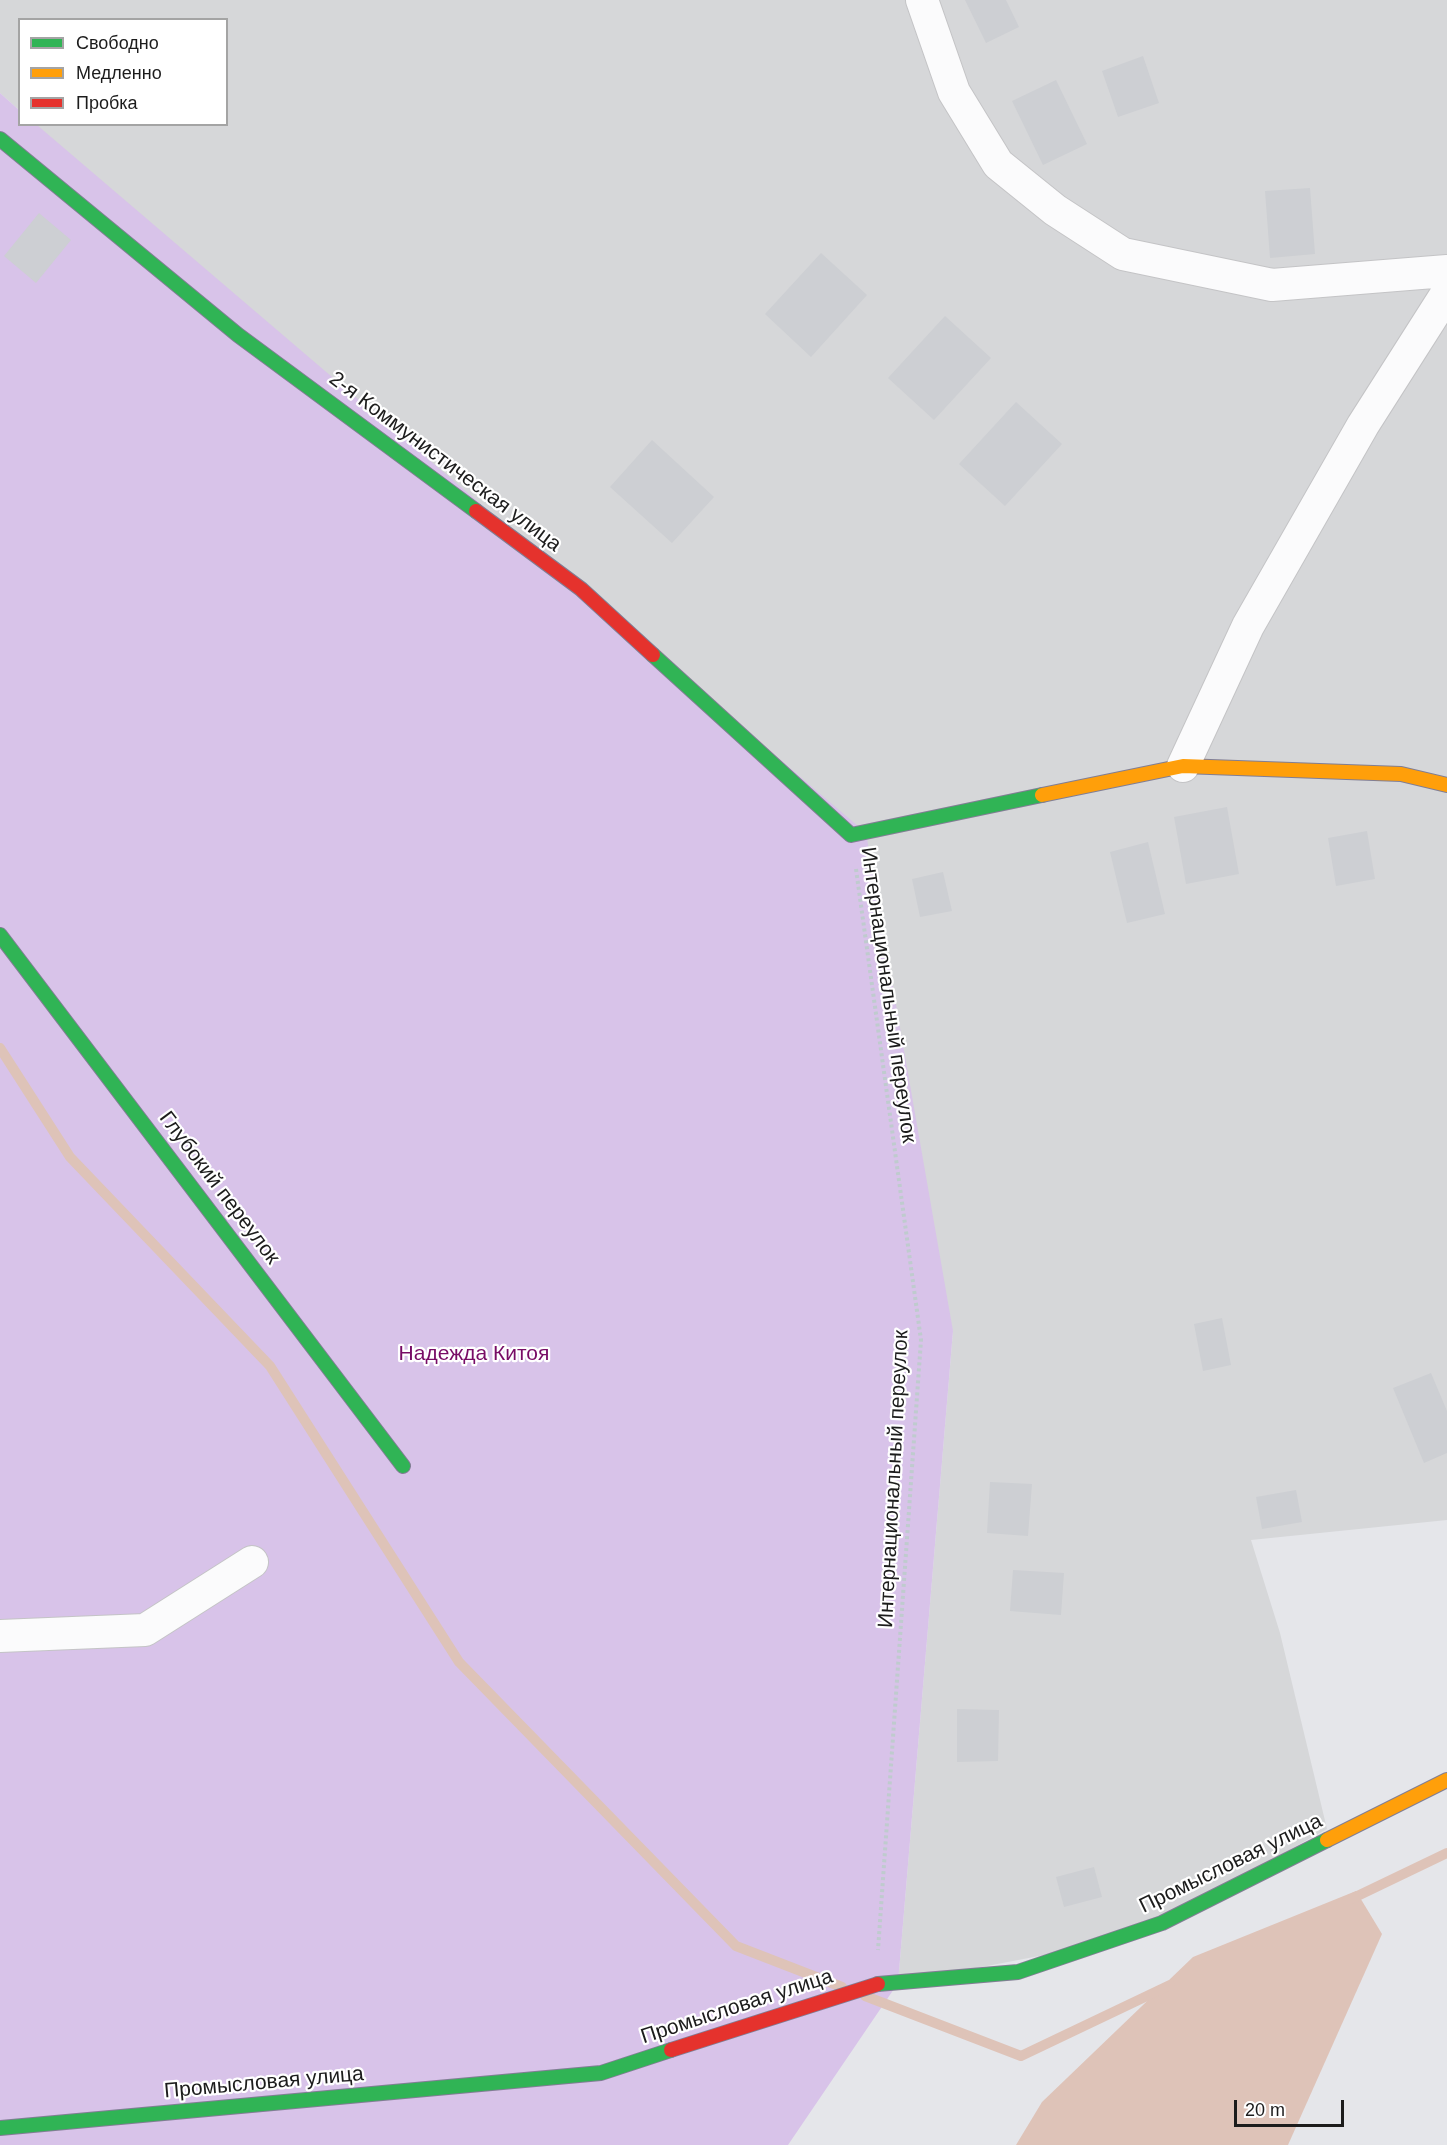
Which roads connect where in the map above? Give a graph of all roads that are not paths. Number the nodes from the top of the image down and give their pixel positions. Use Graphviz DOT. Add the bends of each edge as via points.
graph roads {
  1 [pos="922,0"];
  2 [pos="0,139"];
  3 [pos="1447,271"];
  4 [pos="1447,293"];
  5 [pos="1183,766"];
  6 [pos="1447,785"];
  7 [pos="0,935"];
  8 [pos="403,1466"];
  9 [pos="252,1562"];
  10 [pos="0,1636"];
  11 [pos="1447,1780"];
  12 [pos="0,2128"];
  1 -- 3 [label="street" via="954,92 998,164 1055,210 1124,254 1272,285"];
  2 -- 5 [label="street, 2-я Коммунистическая улица" via="238,334 581,589 851,835"];
  4 -- 5 [label="street" via="1363,425 1248,626"];
  5 -- 6 [label="street" via="1401,774"];
  7 -- 8 [label="street, Глубокий переулок"];
  9 -- 10 [label="street" via="145,1630"];
  11 -- 12 [label="street, Промысловая улица" via="1162,1923 1018,1971 875,1984 601,2073"];
}
